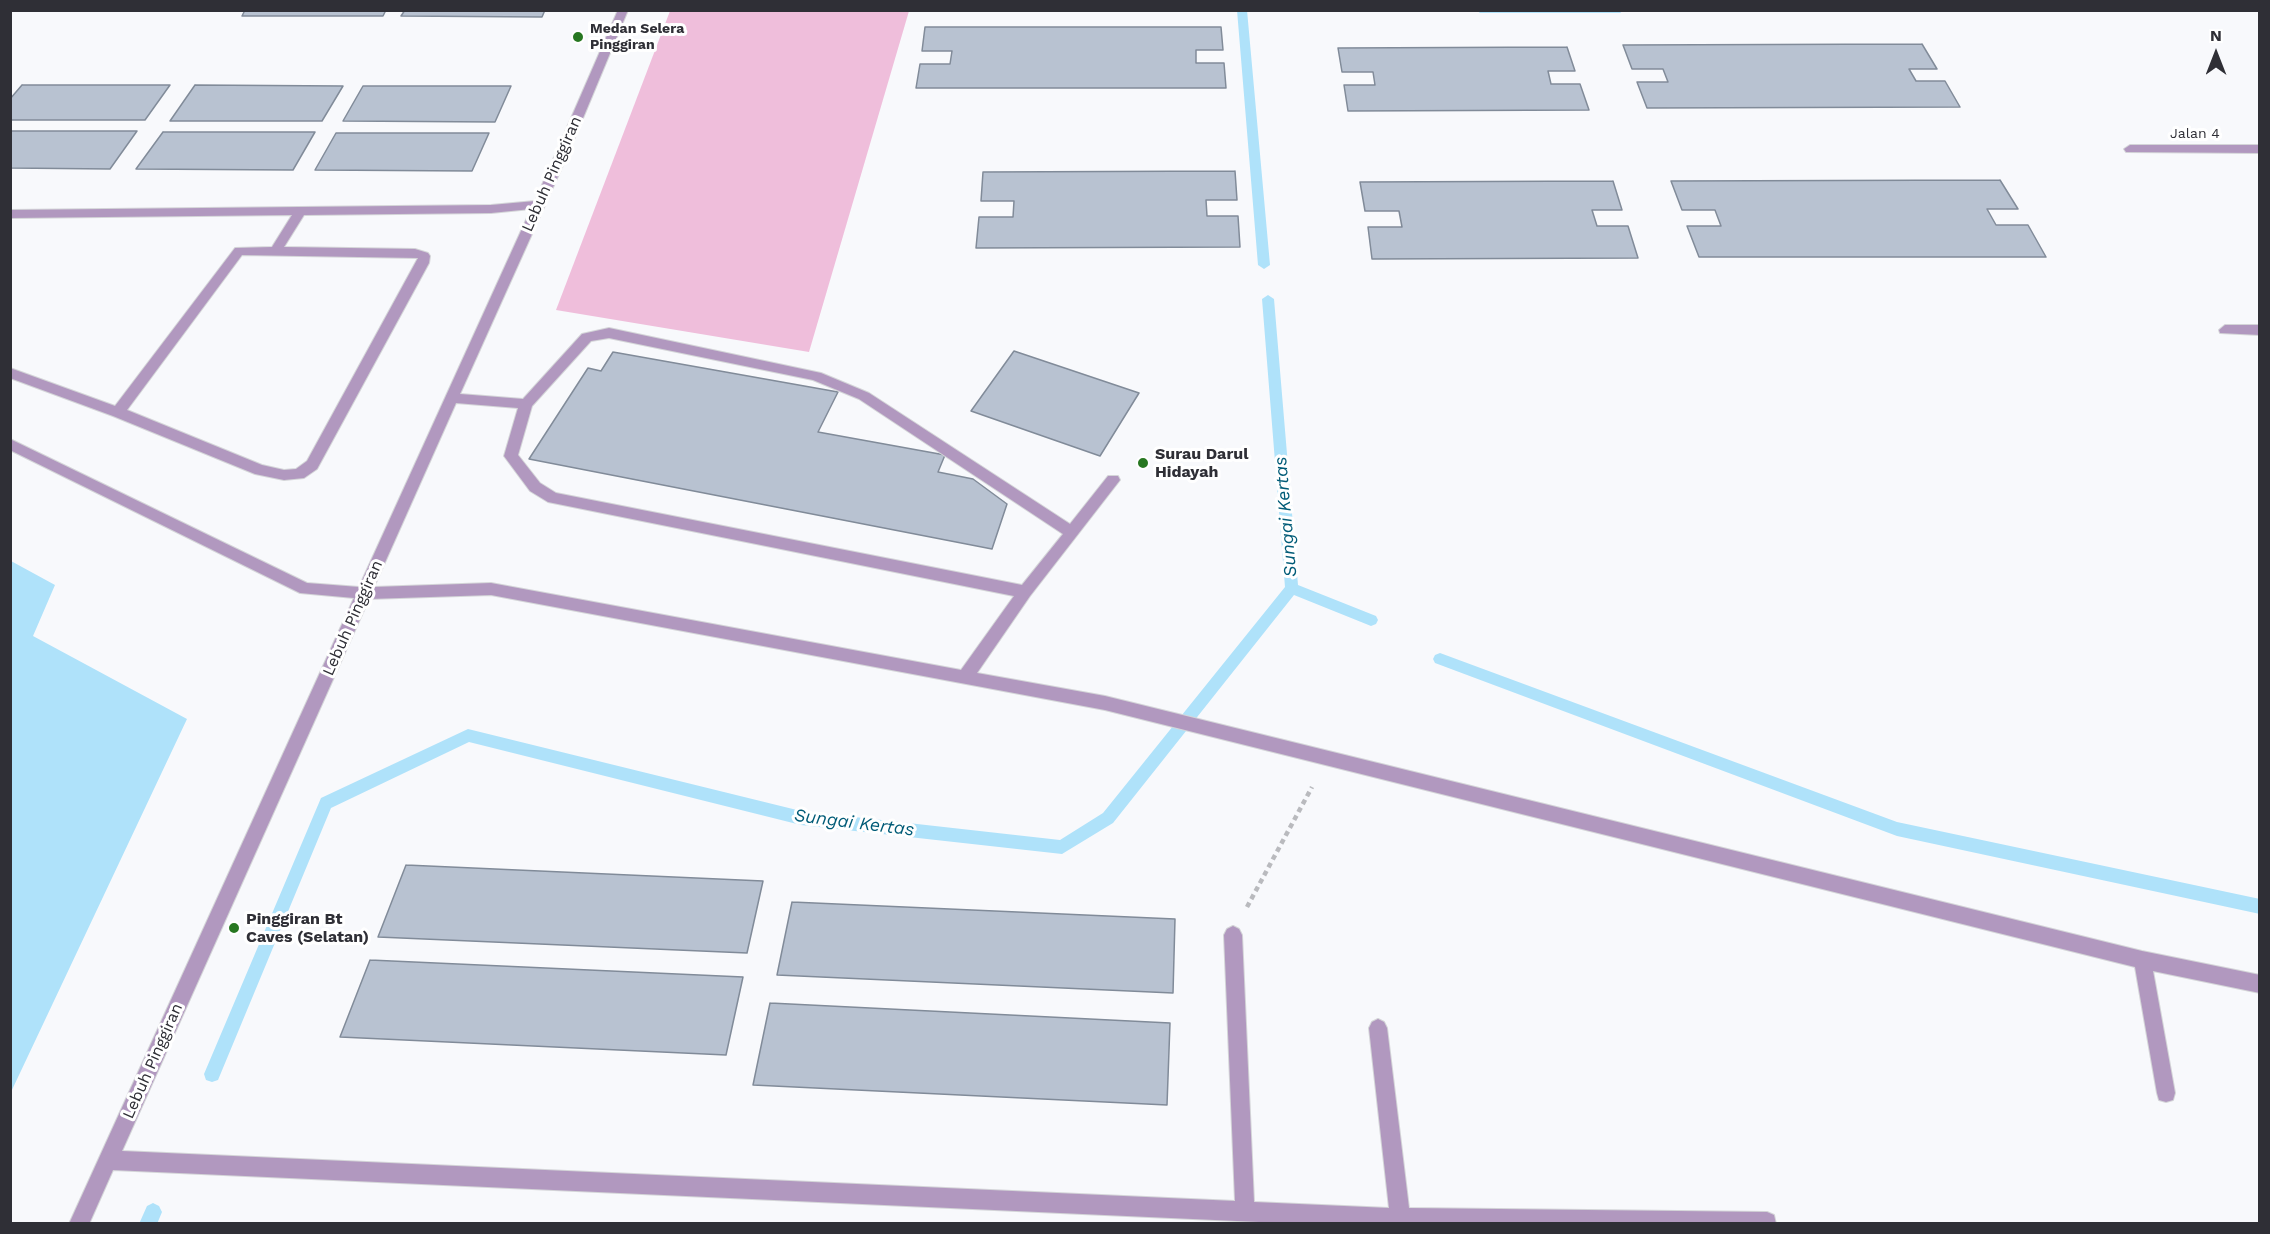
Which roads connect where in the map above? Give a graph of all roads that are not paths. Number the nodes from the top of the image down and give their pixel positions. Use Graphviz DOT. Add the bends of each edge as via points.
graph roads {
  1 [pos="623,10"];
  2 [pos="2130,149"];
  3 [pos="2259,149"];
  4 [pos="538,205"];
  5 [pos="301,210"];
  6 [pos="10,214"];
  7 [pos="275,252"];
  8 [pos="2225,330"];
  9 [pos="2259,330"];
  10 [pos="10,373"];
  11 [pos="452,398"];
  12 [pos="526,404"];
  13 [pos="118,412"];
  14 [pos="10,444"];
  15 [pos="1113,480"];
  16 [pos="1073,533"];
  17 [pos="1025,592"];
  18 [pos="364,593"];
  19 [pos="965,677"];
  20 [pos="1233,935"];
  21 [pos="2142,960"];
  22 [pos="2259,984"];
  23 [pos="1378,1028"];
  24 [pos="2166,1093"];
  25 [pos="108,1160"];
  26 [pos="1245,1211"];
  27 [pos="1400,1221"];
  28 [pos="1767,1222"];
  29 [pos="79,1224"];
  1 -- 4 [label="street, Lebuh Pinggiran"];
  2 -- 3 [label="street, Jalan 4"];
  4 -- 5 [label="street" via="491,209"];
  4 -- 11 [label="street, Lebuh Pinggiran"];
  5 -- 6 [label="street"];
  5 -- 7 [label="street"];
  7 -- 13 [label="street" via="246,250 233,256"];
  7 -- 13 [label="street" via="423,256 423,263 312,465 299,474 285,476 260,470"];
  8 -- 9 [label="street"];
  10 -- 13 [label="street"];
  11 -- 12 [label="street"];
  11 -- 18 [label="street, Lebuh Pinggiran"];
  12 -- 16 [label="street" via="587,337 609,333 816,376 864,396"];
  12 -- 17 [label="street" via="512,456 535,487 553,498"];
  14 -- 18 [label="street" via="305,589"];
  15 -- 16 [label="street"];
  16 -- 17 [label="street"];
  17 -- 19 [label="street"];
  18 -- 19 [label="street" via="491,589"];
  18 -- 25 [label="street, Lebuh Pinggiran"];
  19 -- 21 [label="street" via="1105,703"];
  20 -- 26 [label="street"];
  21 -- 22 [label="street"];
  21 -- 24 [label="street"];
  23 -- 27 [label="street"];
  25 -- 26 [label="street"];
  25 -- 29 [label="street, Lebuh Pinggiran"];
  26 -- 27 [label="street"];
  27 -- 28 [label="street"];
}
